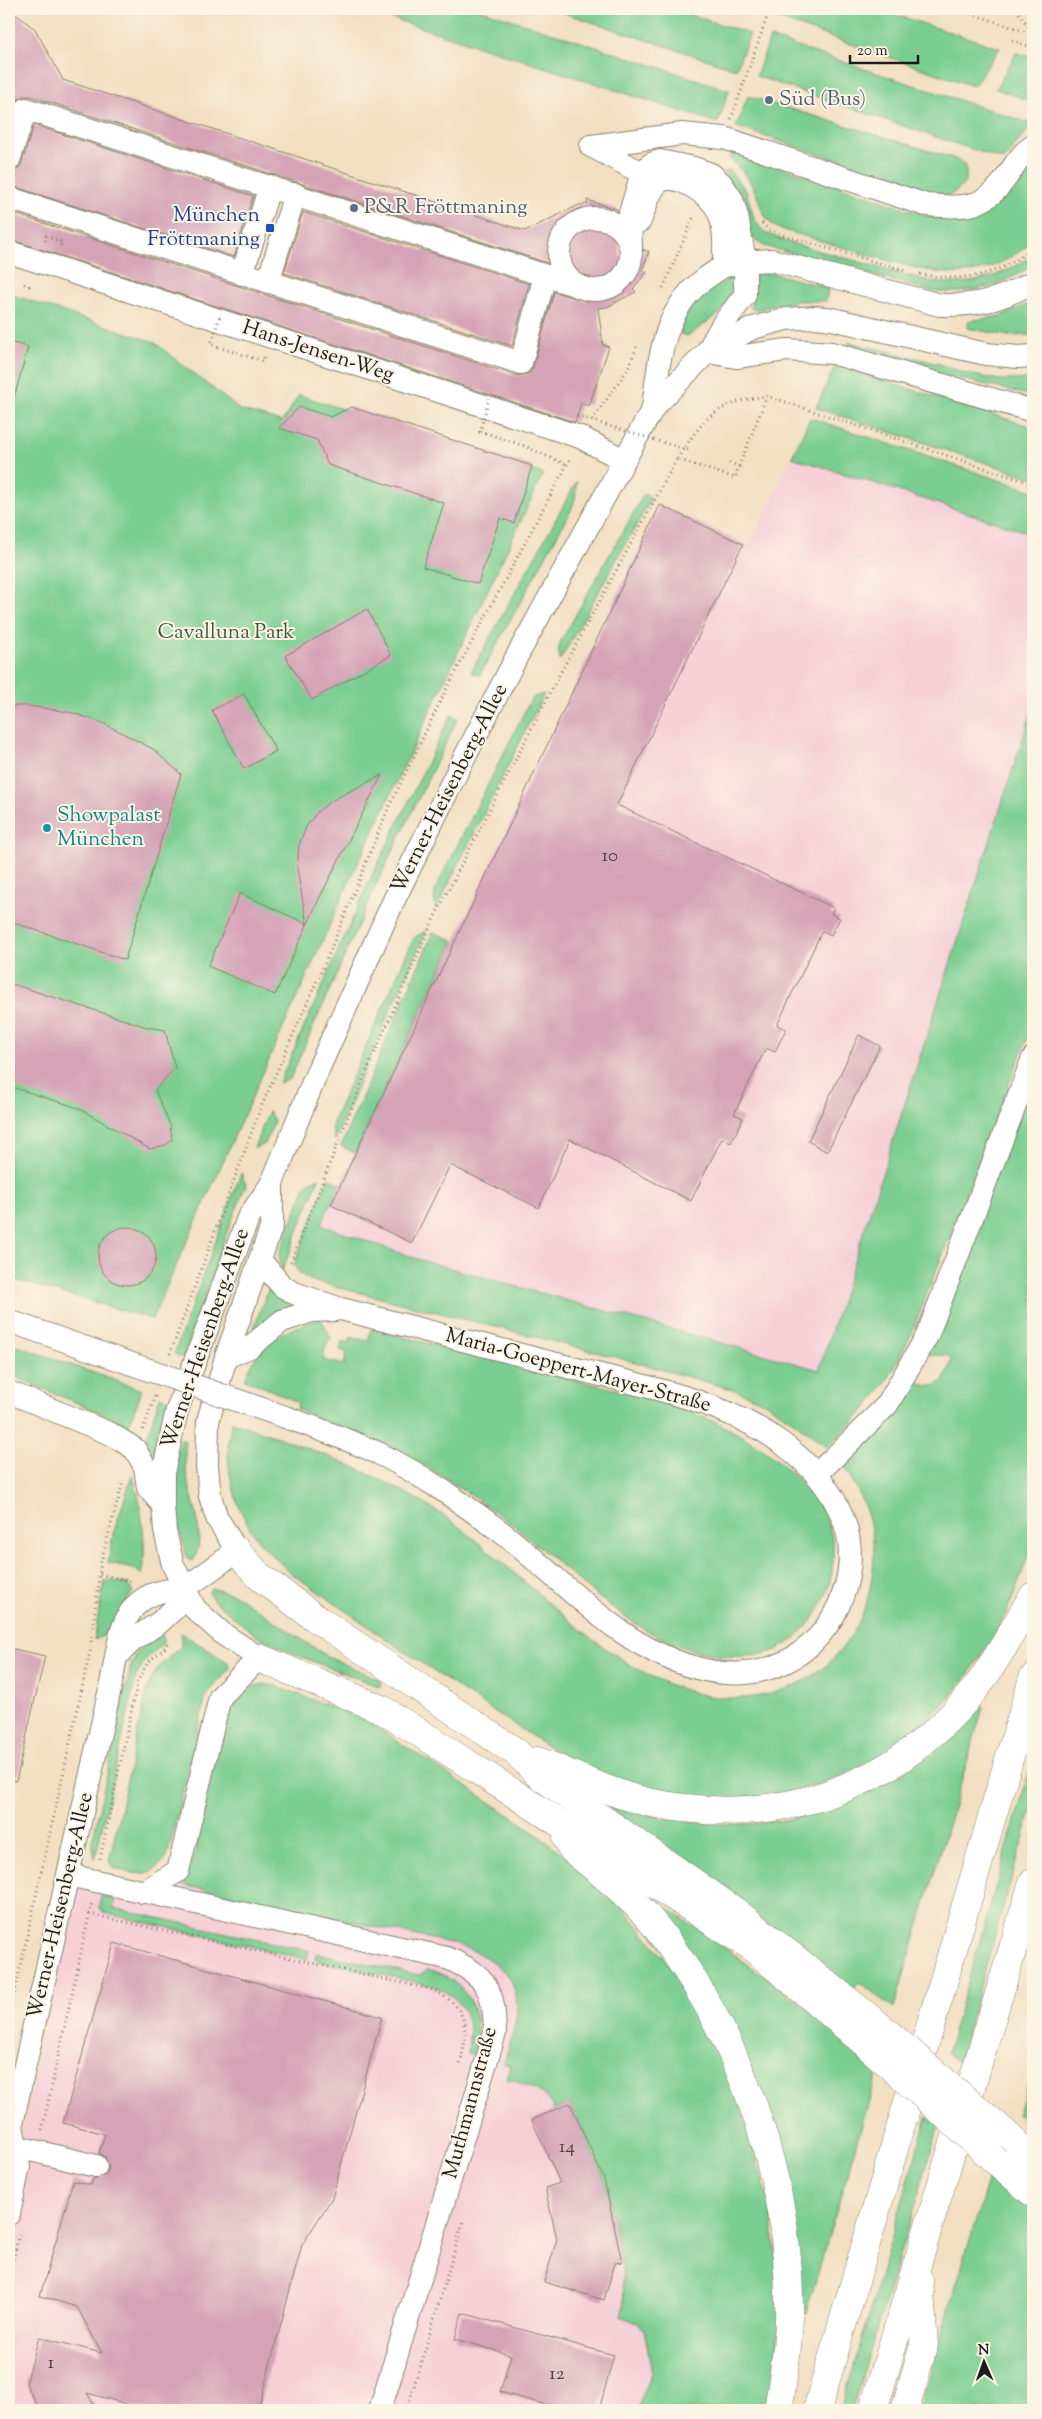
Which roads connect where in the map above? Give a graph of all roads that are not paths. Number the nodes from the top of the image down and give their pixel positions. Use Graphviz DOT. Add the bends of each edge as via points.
graph roads {
  1 [pos="1033,146"];
  2 [pos="9,160"];
  3 [pos="646,169"];
  4 [pos="668,178"];
  5 [pos="270,186"];
  6 [pos="295,194"];
  7 [pos="9,198"];
  8 [pos="631,248"];
  9 [pos="9,252"];
  10 [pos="734,264"];
  11 [pos="242,274"];
  12 [pos="545,276"];
  13 [pos="268,282"];
  14 [pos="1033,282"];
  15 [pos="584,288"];
  16 [pos="707,352"];
  17 [pos="1033,356"];
  18 [pos="653,408"];
  19 [pos="1033,411"];
  20 [pos="624,460"];
  21 [pos="1033,1058"];
  22 [pos="272,1183"];
  23 [pos="260,1260"];
  24 [pos="341,1309"];
  25 [pos="9,1321"];
  26 [pos="226,1357"];
  27 [pos="9,1392"];
  28 [pos="817,1474"];
  29 [pos="163,1505"];
  30 [pos="237,1551"];
  31 [pos="184,1589"];
  32 [pos="1033,1596"];
  33 [pos="117,1656"];
  34 [pos="259,1658"];
  35 [pos="1033,1678"];
  36 [pos="516,1753"];
  37 [pos="559,1825"];
  38 [pos="68,1875"];
  39 [pos="1033,1882"];
  40 [pos="143,1892"];
  41 [pos="871,2033"];
  42 [pos="14,2146"];
  43 [pos="1033,2158"];
  44 [pos="96,2166"];
  45 [pos="1033,2193"];
  46 [pos="15,2219"];
  47 [pos="918,2264"];
  48 [pos="380,2410"];
  49 [pos="778,2410"];
  50 [pos="817,2410"];
  51 [pos="874,2410"];
  52 [pos="905,2410"];
  1 -- 3 [label="street" via="1023,152 1004,182 987,200 959,208 926,204 724,138 682,134 590,146"];
  2 -- 5 [label="street" via="26,109"];
  3 -- 4 [label="street"];
  3 -- 8 [label="street" via="630,213"];
  3 -- 10 [label="street" via="660,161 711,174 722,184 732,199"];
  4 -- 8 [label="street" via="659,182 649,197"];
  4 -- 10 [label="street" via="704,194 717,208"];
  5 -- 6 [label="street"];
  5 -- 11 [label="street"];
  6 -- 12 [label="street"];
  6 -- 13 [label="street"];
  7 -- 11 [label="street"];
  8 -- 15 [label="street" via="631,261 619,282 608,288"];
  8 -- 15 [label="street" via="621,228 611,221 600,217 577,222 561,240 560,263 565,274"];
  9 -- 20 [label="street, Hans-Jensen-Weg" via="579,426"];
  10 -- 14 [label="street" via="771,260 940,306 963,306 1006,297"];
  10 -- 16 [label="street" via="745,295"];
  10 -- 18 [label="street, Werner-Heisenberg-Allee" via="698,283 679,304 660,351"];
  11 -- 13 [label="street"];
  12 -- 13 [label="street" via="521,363"];
  12 -- 15 [label="street"];
  16 -- 17 [label="street, Werner-Heisenberg-Allee" via="753,328 816,317 986,354"];
  16 -- 18 [label="street, Werner-Heisenberg-Allee"];
  16 -- 19 [label="street" via="736,357 787,350 832,353"];
  18 -- 20 [label="street, Werner-Heisenberg-Allee"];
  20 -- 22 [label="street, Werner-Heisenberg-Allee" via="449,787 318,1070"];
  21 -- 28 [label="street" via="927,1336 887,1405"];
  22 -- 23 [label="street, Werner-Heisenberg-Allee" via="272,1225"];
  22 -- 29 [label="street, Werner-Heisenberg-Allee" via="248,1218 177,1410 163,1473"];
  23 -- 24 [label="street, Maria-Goeppert-Mayer-Straße" via="282,1286"];
  23 -- 26 [label="street, Werner-Heisenberg-Allee"];
  24 -- 26 [label="street, Maria-Goeppert-Mayer-Straße" via="312,1311 282,1321 250,1347"];
  24 -- 28 [label="street, Maria-Goeppert-Mayer-Straße" via="706,1404 772,1436 800,1456"];
  25 -- 28 [label="street, Maria-Goeppert-Mayer-Straße, bridge" via="288,1418 380,1455 453,1497 500,1531 588,1606 647,1648 674,1662 730,1674 776,1666 798,1655 825,1628 840,1604 851,1562 849,1540 834,1498"];
  26 -- 30 [label="street, Werner-Heisenberg-Allee" via="208,1421 207,1466 210,1496 217,1518"];
  27 -- 29 [label="street" via="112,1434 134,1449 145,1467 148,1488"];
  29 -- 31 [label="street, Werner-Heisenberg-Allee" via="165,1532 173,1564"];
  30 -- 31 [label="street"];
  30 -- 36 [label="highway" via="259,1576 314,1617"];
  31 -- 33 [label="street" via="175,1608"];
  31 -- 33 [label="street, Werner-Heisenberg-Allee" via="164,1589 144,1598 125,1619"];
  31 -- 34 [label="street, Werner-Heisenberg-Allee" via="195,1609 209,1623"];
  32 -- 36 [label="highway" via="980,1682 948,1718 908,1753 873,1774 847,1788 810,1800 771,1809 731,1812 688,1809 645,1801 598,1786"];
  33 -- 38 [label="street, Werner-Heisenberg-Allee"];
  34 -- 37 [label="highway" via="381,1709"];
  34 -- 40 [label="street" via="220,1696 178,1871"];
  35 -- 50 [label="highway"];
  36 -- 41 [label="highway" via="539,1775 736,1912"];
  37 -- 41 [label="highway" via="616,1857 752,1947"];
  37 -- 49 [label="highway" via="572,1849 630,1898 660,1932 719,2028 745,2086 767,2149 782,2216 788,2266 789,2320"];
  38 -- 40 [label="street, Muthmannstraße"];
  38 -- 42 [label="street, Werner-Heisenberg-Allee" via="12,2124"];
  39 -- 47 [label="highway"];
  40 -- 48 [label="street, Muthmannstraße" via="447,1958 471,1969 487,1985 494,2007 494,2033"];
  41 -- 43 [label="highway, bridge" via="1005,2133"];
  41 -- 45 [label="highway, bridge" via="996,2161"];
  42 -- 44 [label="street"];
  42 -- 46 [label="street, Werner-Heisenberg-Allee" via="19,2167"];
  47 -- 51 [label="highway"];
  47 -- 52 [label="highway" via="924,2344"];
}
